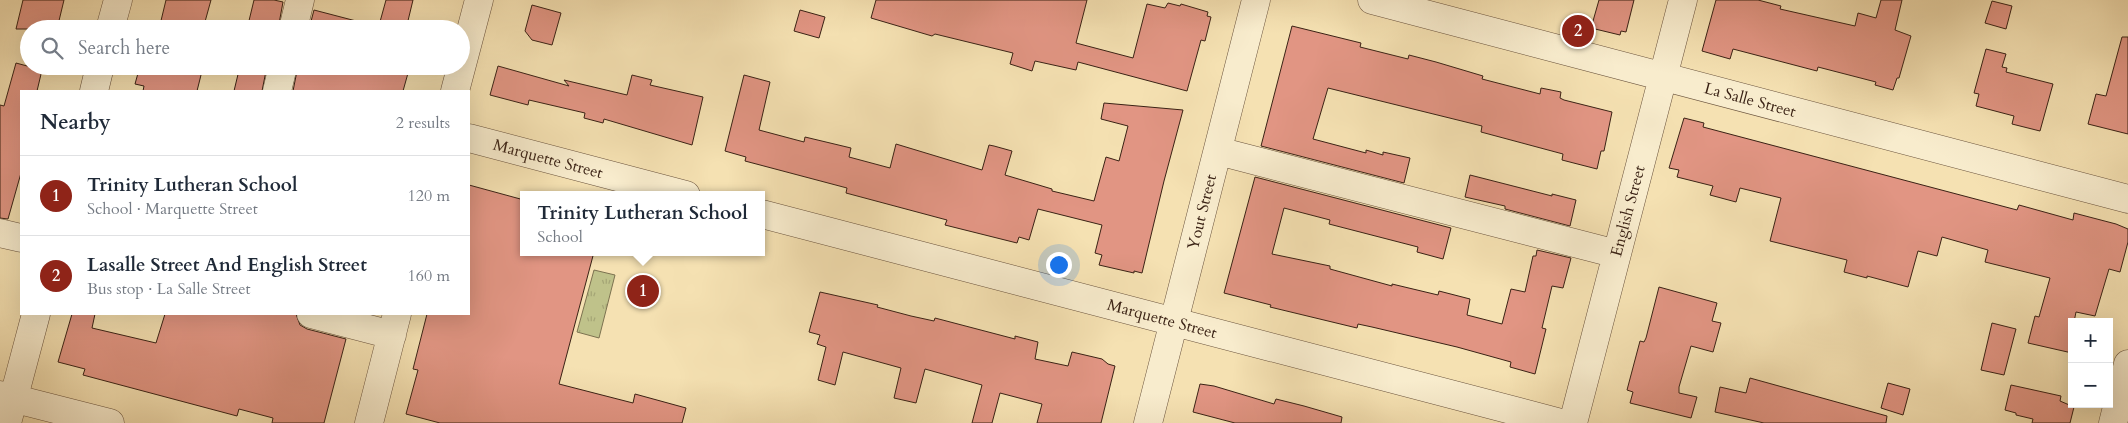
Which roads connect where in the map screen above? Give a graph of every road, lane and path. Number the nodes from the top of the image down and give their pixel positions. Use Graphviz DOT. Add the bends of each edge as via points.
graph roads {
  1 [pos="118,0"];
  2 [pos="300,0"];
  3 [pos="479,0"];
  4 [pos="1256,0"];
  5 [pos="1372,0"];
  6 [pos="1683,0"];
  7 [pos="112,20"];
  8 [pos="295,20"];
  9 [pos="470,34"];
  10 [pos="98,75"];
  11 [pos="281,75"];
  12 [pos="459,75"];
  13 [pos="1663,77"];
  14 [pos="94,90"];
  15 [pos="277,90"];
  16 [pos="455,90"];
  17 [pos="470,138"];
  18 [pos="1218,151"];
  19 [pos="671,191"];
  20 [pos="2128,199"];
  21 [pos="765,215"];
  22 [pos="0,233"];
  23 [pos="20,238"];
  24 [pos="1617,254"];
  25 [pos="36,315"];
  26 [pos="319,315"];
  27 [pos="1174,322"];
  28 [pos="395,324"];
  29 [pos="2128,364"];
  30 [pos="7,405"];
  31 [pos="110,423"];
  32 [pos="369,423"];
  33 [pos="1148,423"];
  34 [pos="1562,423"];
  35 [pos="1573,423"];
  36 [pos="2113,423"];
  1 -- 7 [label="street"];
  2 -- 8 [label="street"];
  3 -- 9 [label="street"];
  4 -- 18 [label="street, Yout Street"];
  5 -- 13 [label="street, La Salle Street"];
  6 -- 13 [label="street, English Street"];
  10 -- 14 [label="street"];
  11 -- 15 [label="street"];
  12 -- 16 [label="street"];
  13 -- 20 [label="street, La Salle Street"];
  13 -- 24 [label="street, English Street"];
  17 -- 19 [label="street, Marquette Street"];
  18 -- 24 [label="street"];
  18 -- 27 [label="street, Yout Street"];
  21 -- 27 [label="street, Marquette Street"];
  22 -- 23 [label="street"];
  24 -- 35 [label="street, English Street"];
  25 -- 30 [label="street"];
  26 -- 28 [label="street"];
  27 -- 33 [label="street, Yout Street"];
  27 -- 34 [label="street, Marquette Street"];
  28 -- 32 [label="street"];
  29 -- 36 [label="street"];
  30 -- 31 [label="street"];
}
